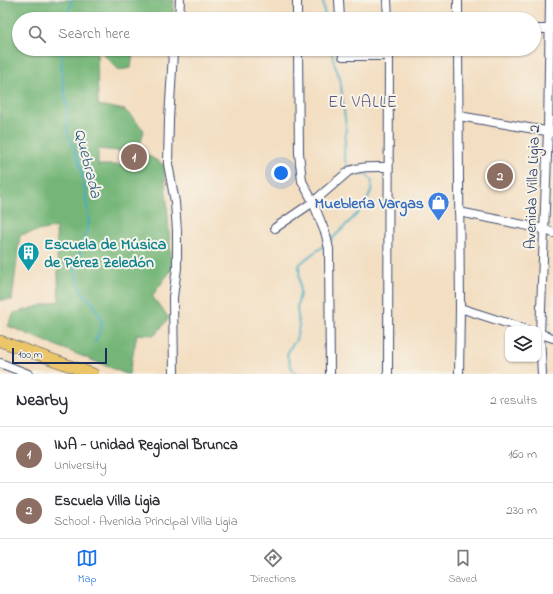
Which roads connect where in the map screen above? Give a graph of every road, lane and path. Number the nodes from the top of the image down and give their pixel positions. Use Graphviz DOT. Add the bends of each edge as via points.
graph roads {
  1 [pos="180,0"];
  2 [pos="298,0"];
  3 [pos="339,0"];
  4 [pos="388,0"];
  5 [pos="458,0"];
  6 [pos="550,0"];
  7 [pos="179,12"];
  8 [pos="297,12"];
  9 [pos="340,12"];
  10 [pos="388,12"];
  11 [pos="458,12"];
  12 [pos="551,29"];
  13 [pos="541,30"];
  14 [pos="174,56"];
  15 [pos="298,56"];
  16 [pos="389,56"];
  17 [pos="458,56"];
  18 [pos="459,116"];
  19 [pos="550,132"];
  20 [pos="388,167"];
  21 [pos="313,202"];
  22 [pos="459,212"];
  23 [pos="275,228"];
  24 [pos="544,229"];
  25 [pos="553,233"];
  26 [pos="460,308"];
  27 [pos="516,326"];
  28 [pos="539,326"];
  29 [pos="541,335"];
  30 [pos="553,338"];
  31 [pos="0,341"];
  32 [pos="0,346"];
  33 [pos="541,361"];
  34 [pos="0,363"];
  35 [pos="28,374"];
  36 [pos="70,374"];
  37 [pos="93,374"];
  38 [pos="174,374"];
  39 [pos="330,374"];
  40 [pos="388,374"];
  41 [pos="459,374"];
  42 [pos="542,374"];
  1 -- 7 [label="street"];
  2 -- 8 [label="street"];
  3 -- 9 [label="street"];
  4 -- 10 [label="street"];
  5 -- 11 [label="street"];
  6 -- 12 [label="street, Avenida Villa Ligia 2"];
  12 -- 13 [label="street"];
  12 -- 19 [label="street, Avenida Villa Ligia 2"];
  14 -- 38 [label="street" via="168,164 177,231 177,268 173,297"];
  15 -- 21 [label="street" via="302,181"];
  16 -- 20 [label="street"];
  17 -- 18 [label="street"];
  18 -- 19 [label="street"];
  18 -- 22 [label="street"];
  19 -- 24 [label="street, Avenida Villa Ligia 2"];
  20 -- 21 [label="street" via="349,170"];
  20 -- 40 [label="street"];
  21 -- 23 [label="street"];
  21 -- 39 [label="street" via="329,247"];
  22 -- 24 [label="street"];
  22 -- 26 [label="street"];
  24 -- 25 [label="street"];
  24 -- 28 [label="street, Avenida Villa Ligia 2"];
  26 -- 27 [label="street"];
  26 -- 41 [label="street"];
  29 -- 30 [label="street"];
  31 -- 37 [label="highway"];
  32 -- 36 [label="highway"];
  33 -- 42 [label="street, Avenida Villa Ligia 2"];
  34 -- 35 [label="street"];
}
